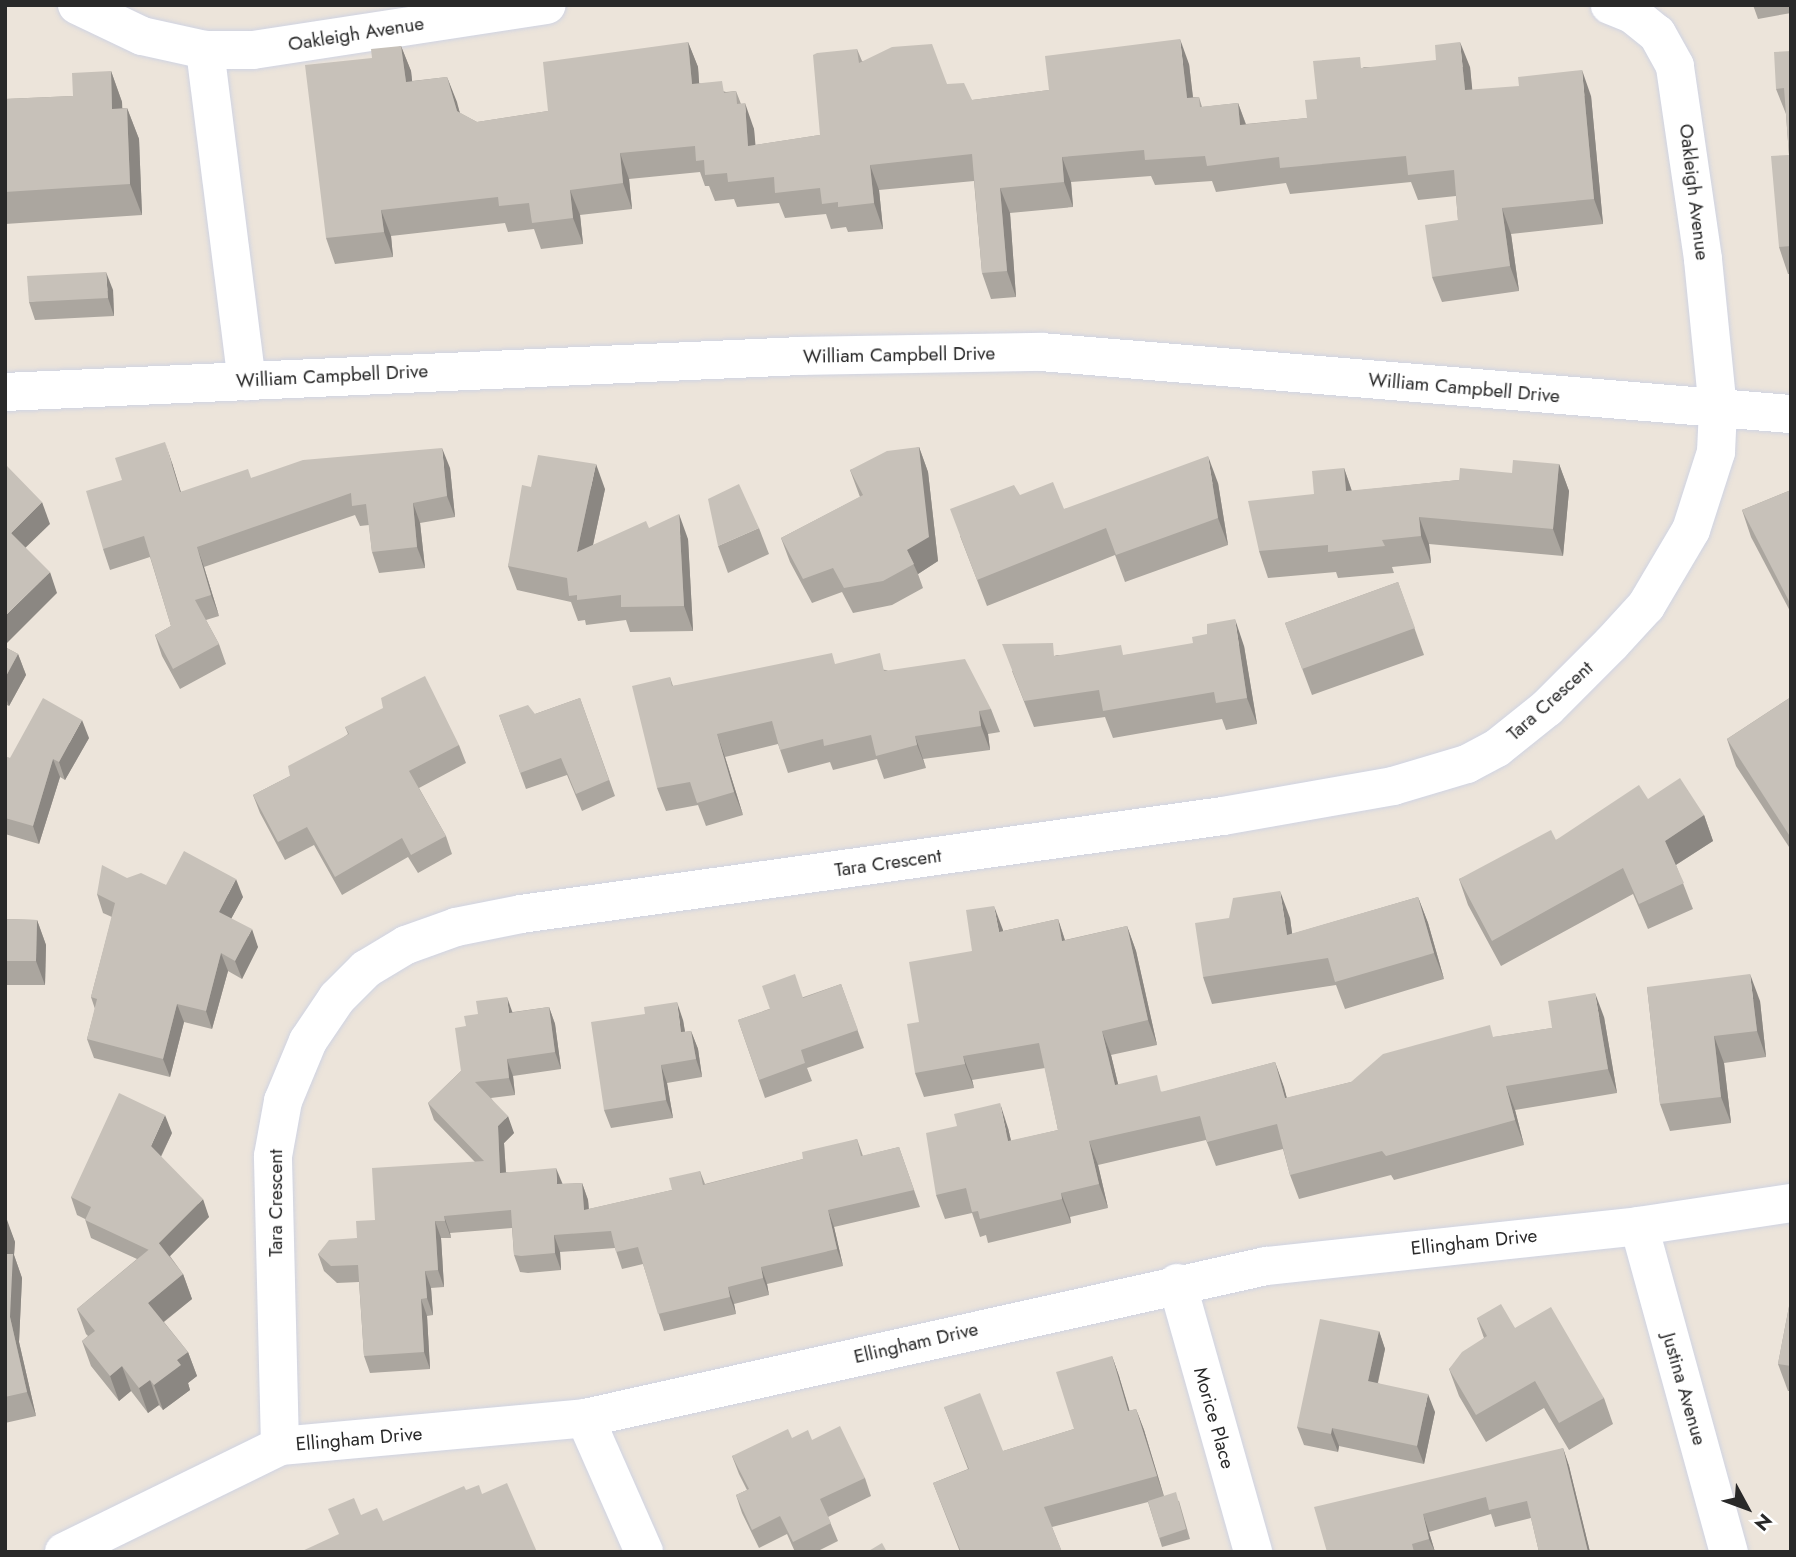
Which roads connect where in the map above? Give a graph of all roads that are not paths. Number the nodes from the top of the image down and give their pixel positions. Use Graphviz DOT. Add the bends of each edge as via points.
graph roads {
  1 [pos="77,5"];
  2 [pos="547,5"];
  3 [pos="1610,5"];
  4 [pos="205,50"];
  5 [pos="247,381"];
  6 [pos="5,392"];
  7 [pos="1718,410"];
  8 [pos="1791,414"];
  9 [pos="1791,1203"];
  10 [pos="1639,1226"];
  11 [pos="1177,1283"];
  12 [pos="585,1418"];
  13 [pos="280,1446"];
  14 [pos="64,1552"];
  15 [pos="644,1552"];
  16 [pos="1253,1552"];
  17 [pos="1729,1552"];
  1 -- 4 [label="street, Oakleigh Avenue" via="142,36"];
  2 -- 4 [label="street, Oakleigh Avenue" via="253,50"];
  3 -- 7 [label="street, Oakleigh Avenue" via="1632,14 1657,34 1675,66 1703,260"];
  4 -- 5 [label="street"];
  5 -- 6 [label="street, William Campbell Drive"];
  5 -- 7 [label="street, William Campbell Drive" via="802,356 1041,352"];
  7 -- 8 [label="street, William Campbell Drive"];
  7 -- 13 [label="street, Tara Crescent" via="1709,484 1686,540 1652,597 1538,716 1497,748 1467,764 1393,786 1223,817 521,914 456,927 406,945 366,969 337,998 308,1041 283,1101 272,1156"];
  9 -- 10 [label="street, Ellingham Drive"];
  10 -- 11 [label="street, Ellingham Drive" via="1363,1253"];
  10 -- 17 [label="street, Justina Avenue"];
  11 -- 12 [label="street, Ellingham Drive"];
  11 -- 16 [label="street, Morice Place"];
  12 -- 13 [label="street, Ellingham Drive" via="507,1429"];
  12 -- 15 [label="street"];
  13 -- 14 [label="street, Ellingham Drive"];
}
